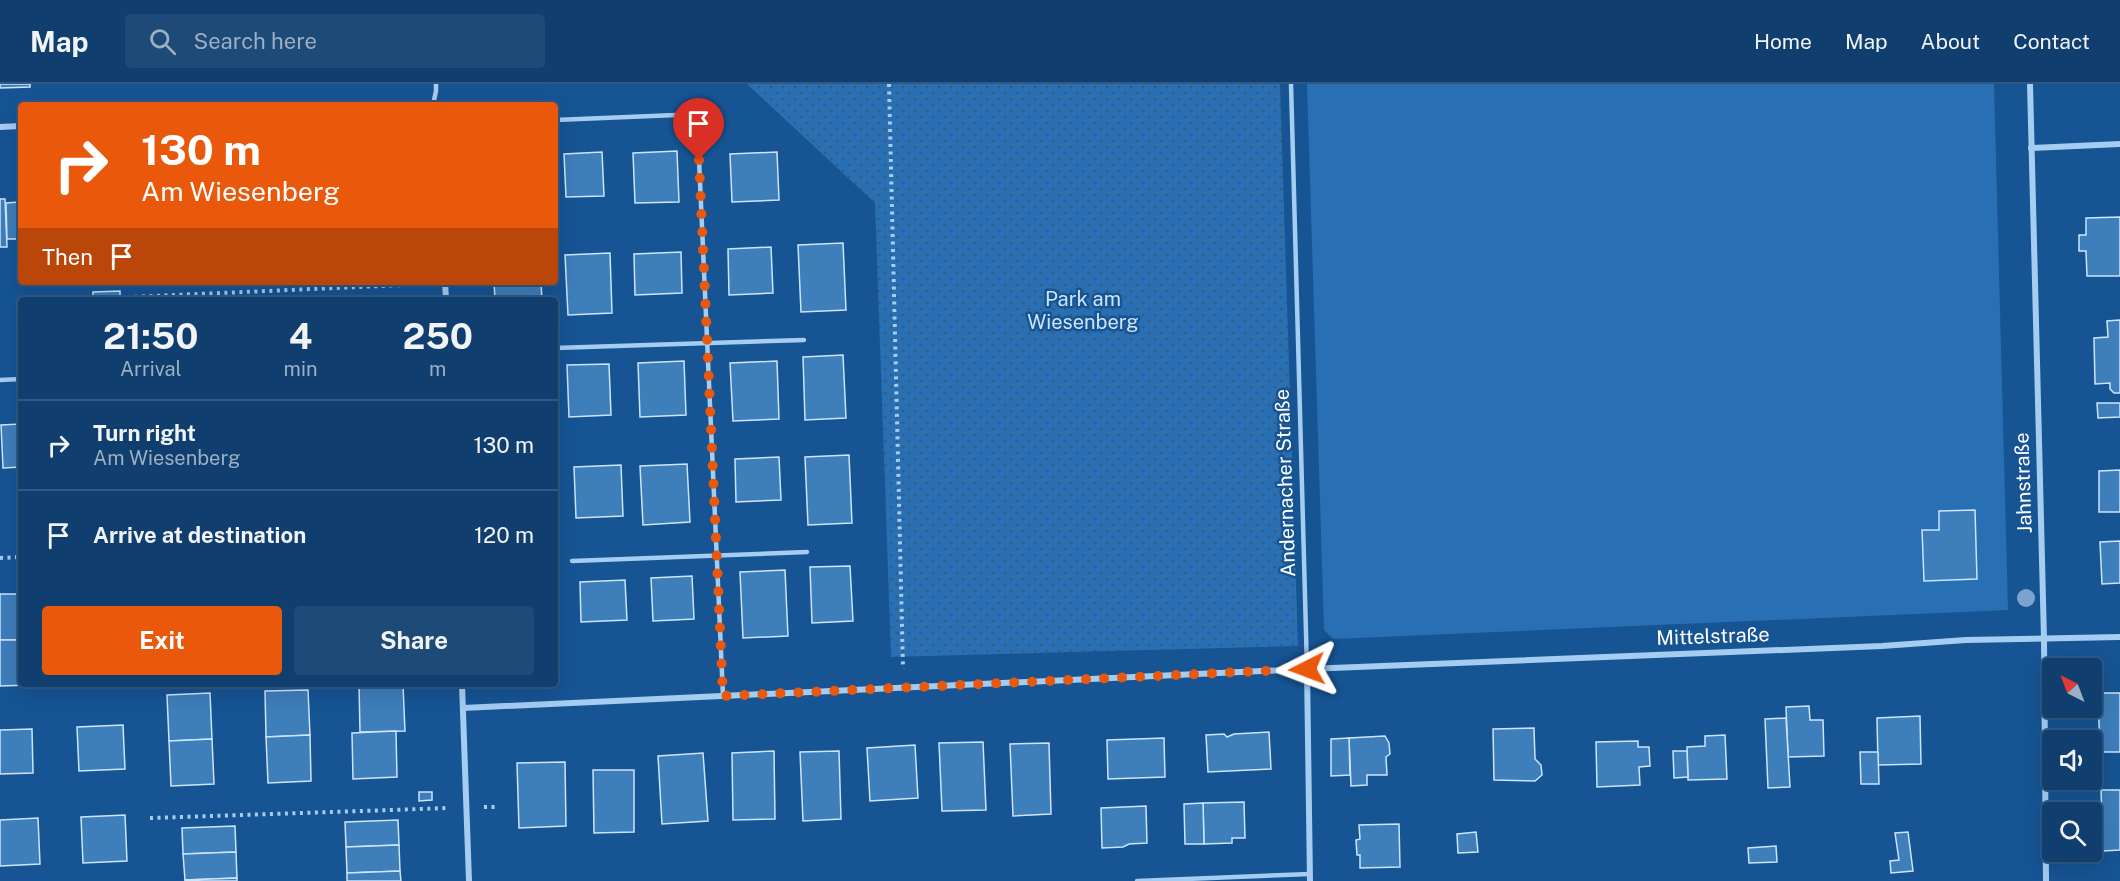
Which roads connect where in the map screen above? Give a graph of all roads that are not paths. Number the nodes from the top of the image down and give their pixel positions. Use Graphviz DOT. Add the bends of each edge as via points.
graph roads {
  1 [pos="436,84"];
  2 [pos="1291,84"];
  3 [pos="2030,84"];
  4 [pos="434,102"];
  5 [pos="558,120"];
  6 [pos="18,126"];
  7 [pos="0,127"];
  8 [pos="2120,144"];
  9 [pos="2031,148"];
  10 [pos="804,340"];
  11 [pos="708,344"];
  12 [pos="558,348"];
  13 [pos="0,380"];
  14 [pos="18,380"];
  15 [pos="807,552"];
  16 [pos="717,556"];
  17 [pos="572,561"];
  18 [pos="2120,637"];
  19 [pos="2044,639"];
  20 [pos="1307,669"];
  21 [pos="462,687"];
  22 [pos="723,696"];
  23 [pos="463,708"];
  24 [pos="1310,878"];
  25 [pos="469,881"];
  26 [pos="1137,881"];
  27 [pos="2046,881"];
  1 -- 4 [label="lane"];
  2 -- 20 [label="lane, Andernacher Straße"];
  3 -- 9 [label="street, Jahnstraße"];
  5 -- 11 [label="lane" via="676,115 698,137"];
  6 -- 7 [label="street"];
  8 -- 9 [label="street"];
  9 -- 19 [label="street, Jahnstraße"];
  10 -- 11 [label="lane"];
  11 -- 12 [label="lane"];
  11 -- 16 [label="lane"];
  13 -- 14 [label="lane"];
  15 -- 16 [label="lane"];
  16 -- 17 [label="lane"];
  16 -- 22 [label="lane"];
  18 -- 19 [label="street, Mittelstraße"];
  19 -- 20 [label="street, Mittelstraße"];
  19 -- 27 [label="street, Jahnstraße"];
  20 -- 22 [label="street, Mittelstraße"];
  20 -- 24 [label="street, Andernacher Straße"];
  21 -- 23 [label="street"];
  22 -- 23 [label="street, Mittelstraße"];
  23 -- 25 [label="street"];
  24 -- 26 [label="lane"];
}
